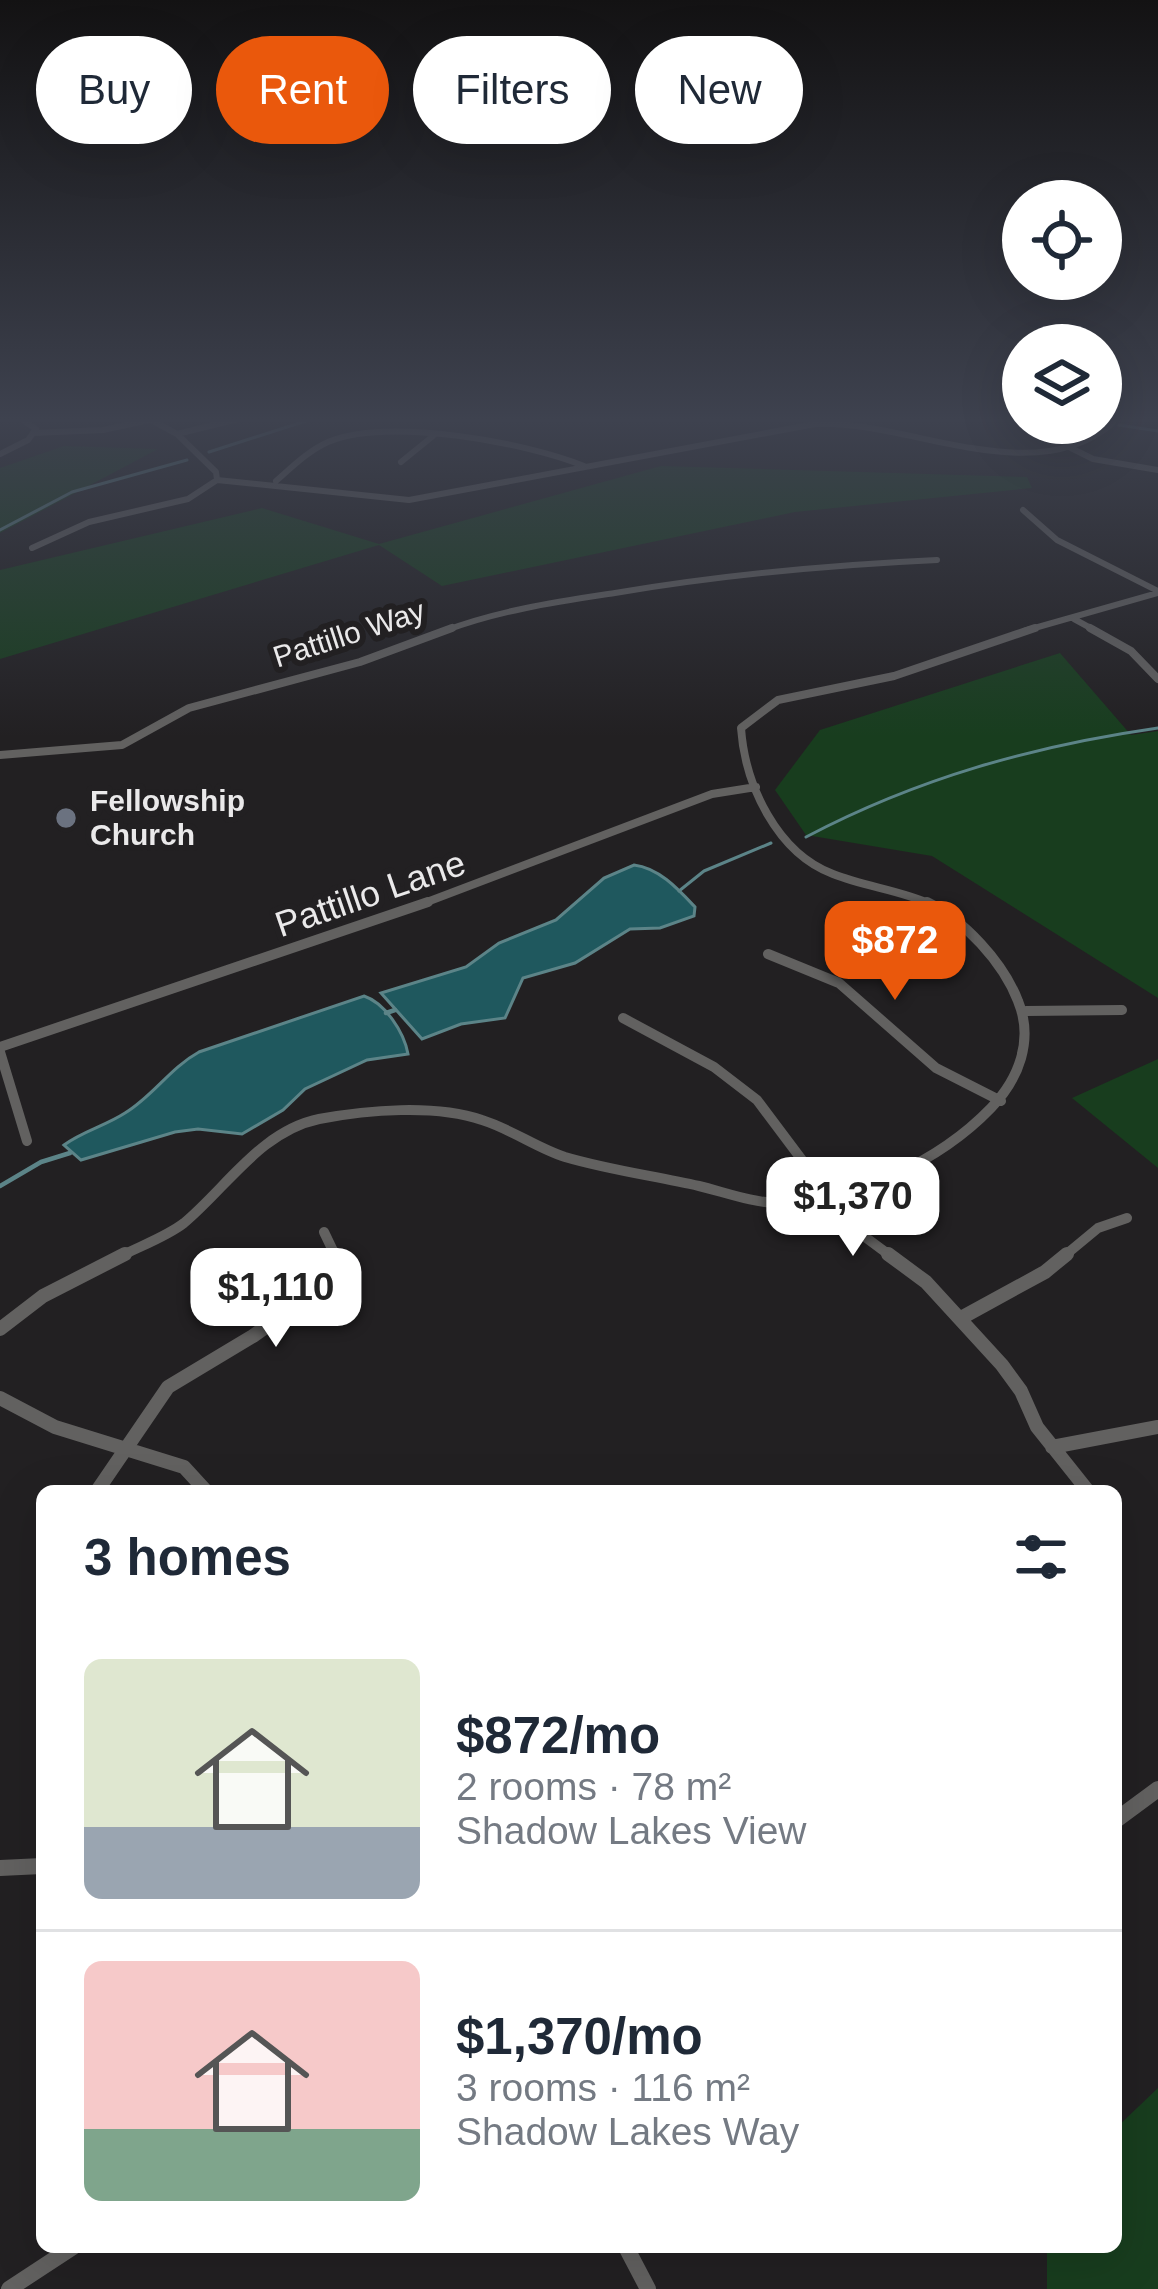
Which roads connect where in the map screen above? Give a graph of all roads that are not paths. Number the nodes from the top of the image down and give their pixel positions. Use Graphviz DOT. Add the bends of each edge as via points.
graph roads {
  1 [pos="87,524"];
  2 [pos="1039,524"];
  3 [pos="32,548"];
  4 [pos="937,560"];
  5 [pos="1158,592"];
  6 [pos="1073,619"];
  7 [pos="1158,679"];
  8 [pos="0,755"];
  9 [pos="756,787"];
  10 [pos="768,954"];
  11 [pos="1027,1010"];
  12 [pos="1122,1010"];
  13 [pos="623,1018"];
  14 [pos="0,1050"];
  15 [pos="1000,1101"];
  16 [pos="27,1141"];
  17 [pos="830,1197"];
  18 [pos="1127,1218"];
  19 [pos="324,1232"];
  20 [pos="961,1318"];
  21 [pos="0,1329"];
  22 [pos="0,1398"];
  23 [pos="1158,1427"];
  24 [pos="1052,1447"];
  25 [pos="124,1448"];
  26 [pos="102,1485"];
  27 [pos="200,1485"];
  28 [pos="1083,1485"];
  29 [pos="1158,1789"];
  30 [pos="1122,1816"];
  31 [pos="36,1866"];
  32 [pos="0,1868"];
  33 [pos="64,2253"];
  34 [pos="629,2253"];
  35 [pos="9,2289"];
  36 [pos="648,2289"];
  1 -- 3 [label="street"];
  2 -- 5 [label="street"];
  4 -- 8 [label="street, Pattillo Way" via="698,579 496,612 360,662 189,708 122,745"];
  5 -- 6 [label="street"];
  6 -- 7 [label="street" via="1131,651"];
  6 -- 9 [label="street" via="894,676 763,706 741,728 742,762"];
  9 -- 11 [label="street" via="796,852 939,908 1007,975"];
  9 -- 14 [label="street, Pattillo Lane" via="712,794 448,896"];
  10 -- 15 [label="street" via="839,983 936,1069"];
  11 -- 12 [label="street"];
  11 -- 15 [label="street" via="1020,1071"];
  13 -- 17 [label="street" via="740,1084"];
  14 -- 16 [label="street"];
  15 -- 17 [label="street" via="963,1134"];
  17 -- 20 [label="street" via="853,1228"];
  17 -- 21 [label="street" via="774,1202 586,1161 481,1119 350,1114 296,1126 181,1225 78,1276"];
  18 -- 20 [label="street" via="1098,1228 1045,1272"];
  19 -- 25 [label="street" via="343,1272 168,1387"];
  20 -- 24 [label="street" via="1021,1391"];
  22 -- 25 [label="street" via="40,1421"];
  23 -- 24 [label="street"];
  24 -- 28 [label="street"];
  25 -- 26 [label="street"];
  25 -- 27 [label="street" via="184,1467"];
  29 -- 30 [label="street"];
  31 -- 32 [label="street"];
  33 -- 35 [label="street"];
  34 -- 36 [label="street"];
}
